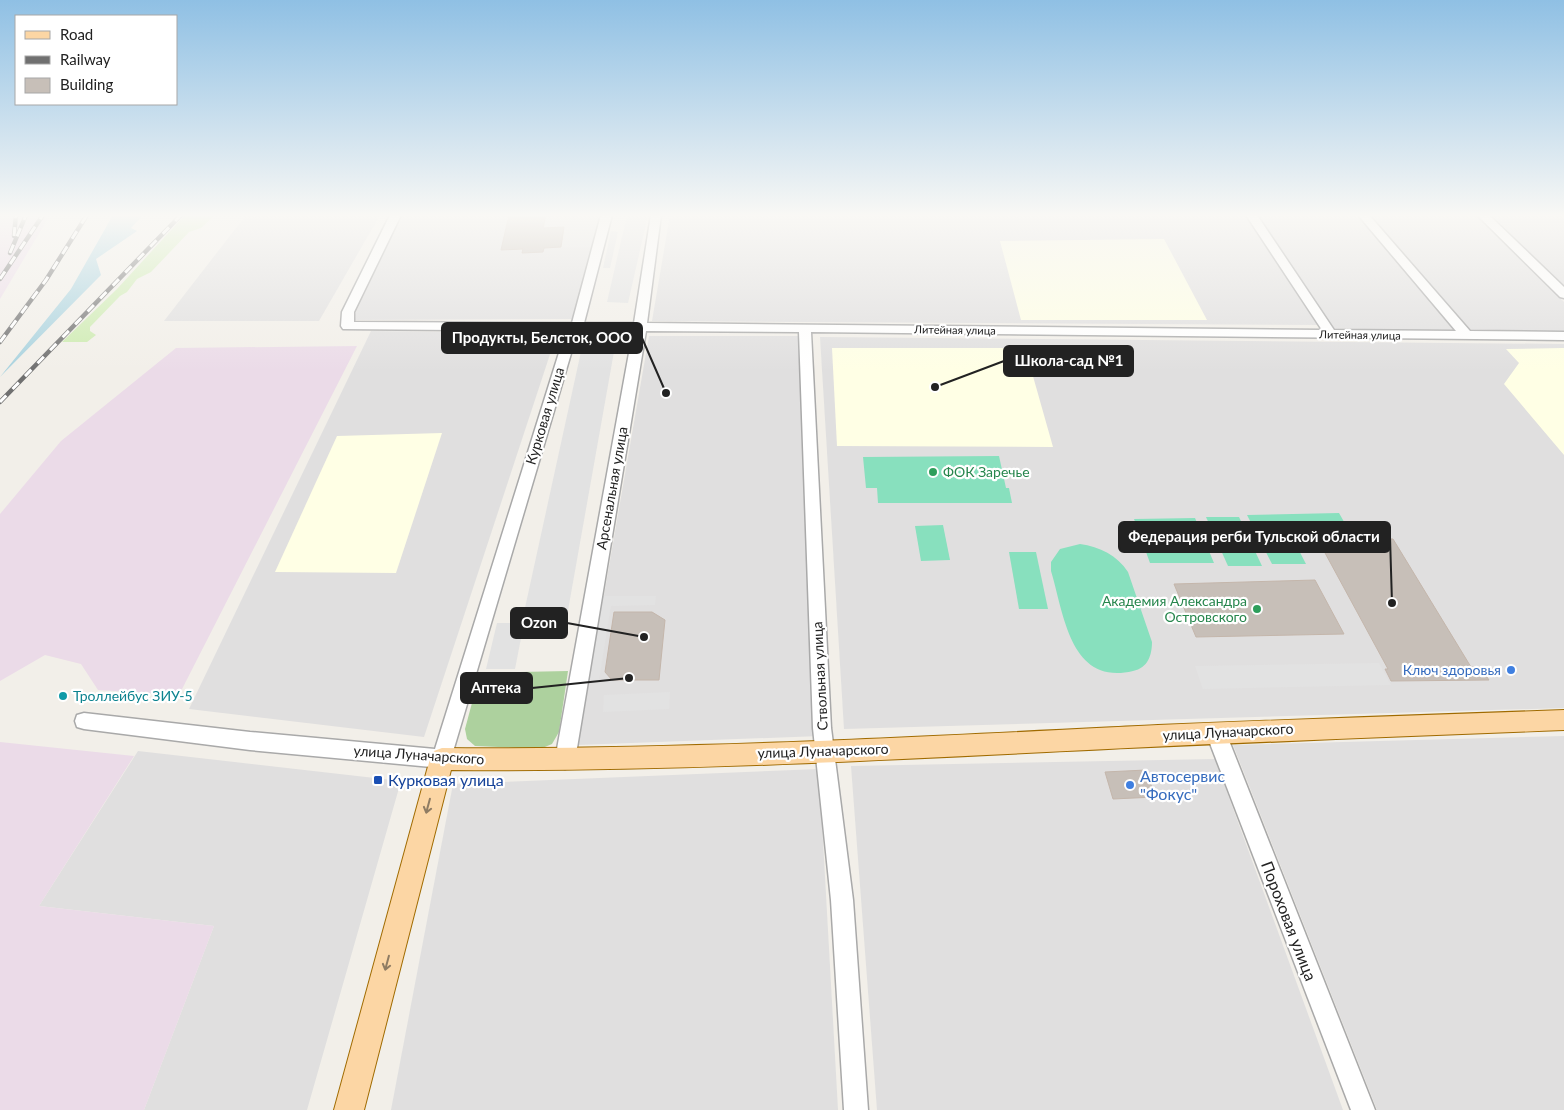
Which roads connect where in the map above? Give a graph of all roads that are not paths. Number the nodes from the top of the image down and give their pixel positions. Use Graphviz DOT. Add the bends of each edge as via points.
graph roads {
  1 [pos="370,267"];
  2 [pos="594,267"];
  3 [pos="649,267"];
  4 [pos="1285,267"];
  5 [pos="1408,267"];
  6 [pos="1536,267"];
  7 [pos="1564,294"];
  8 [pos="574,328"];
  9 [pos="640,328"];
  10 [pos="805,330"];
  11 [pos="1330,334"];
  12 [pos="1468,336"];
  13 [pos="1564,336"];
  14 [pos="84,720"];
  15 [pos="1564,720"];
  16 [pos="1216,733"];
  17 [pos="826,752"];
  18 [pos="442,759"];
  19 [pos="565,760"];
  20 [pos="349,1110"];
  21 [pos="856,1110"];
  22 [pos="1363,1110"];
  1 -- 8 [label="street, Литейная улица" via="348,312 347,326"];
  2 -- 8 [label="street, Курковая улица" via="580,319"];
  3 -- 9 [label="street, Арсенальная улица"];
  4 -- 11 [label="street"];
  5 -- 12 [label="street"];
  6 -- 7 [label="street"];
  8 -- 9 [label="street, Литейная улица"];
  8 -- 18 [label="street, Курковая улица" via="522,487"];
  9 -- 10 [label="street, Литейная улица"];
  9 -- 19 [label="street, Арсенальная улица"];
  10 -- 11 [label="street, Литейная улица"];
  10 -- 17 [label="street, Ствольная улица"];
  11 -- 12 [label="street, Литейная улица"];
  12 -- 13 [label="street, Литейная улица"];
  14 -- 18 [label="street, улица Луначарского" via="250,741"];
  15 -- 16 [label="main road, улица Луначарского"];
  16 -- 17 [label="main road, улица Луначарского"];
  16 -- 22 [label="street, Пороховая улица"];
  17 -- 19 [label="main road, улица Луначарского"];
  17 -- 21 [label="street, Ствольная улица" via="842,900"];
  18 -- 19 [label="main road, улица Луначарского"];
  18 -- 20 [label="main road, Курковая улица, one-way"];
}
